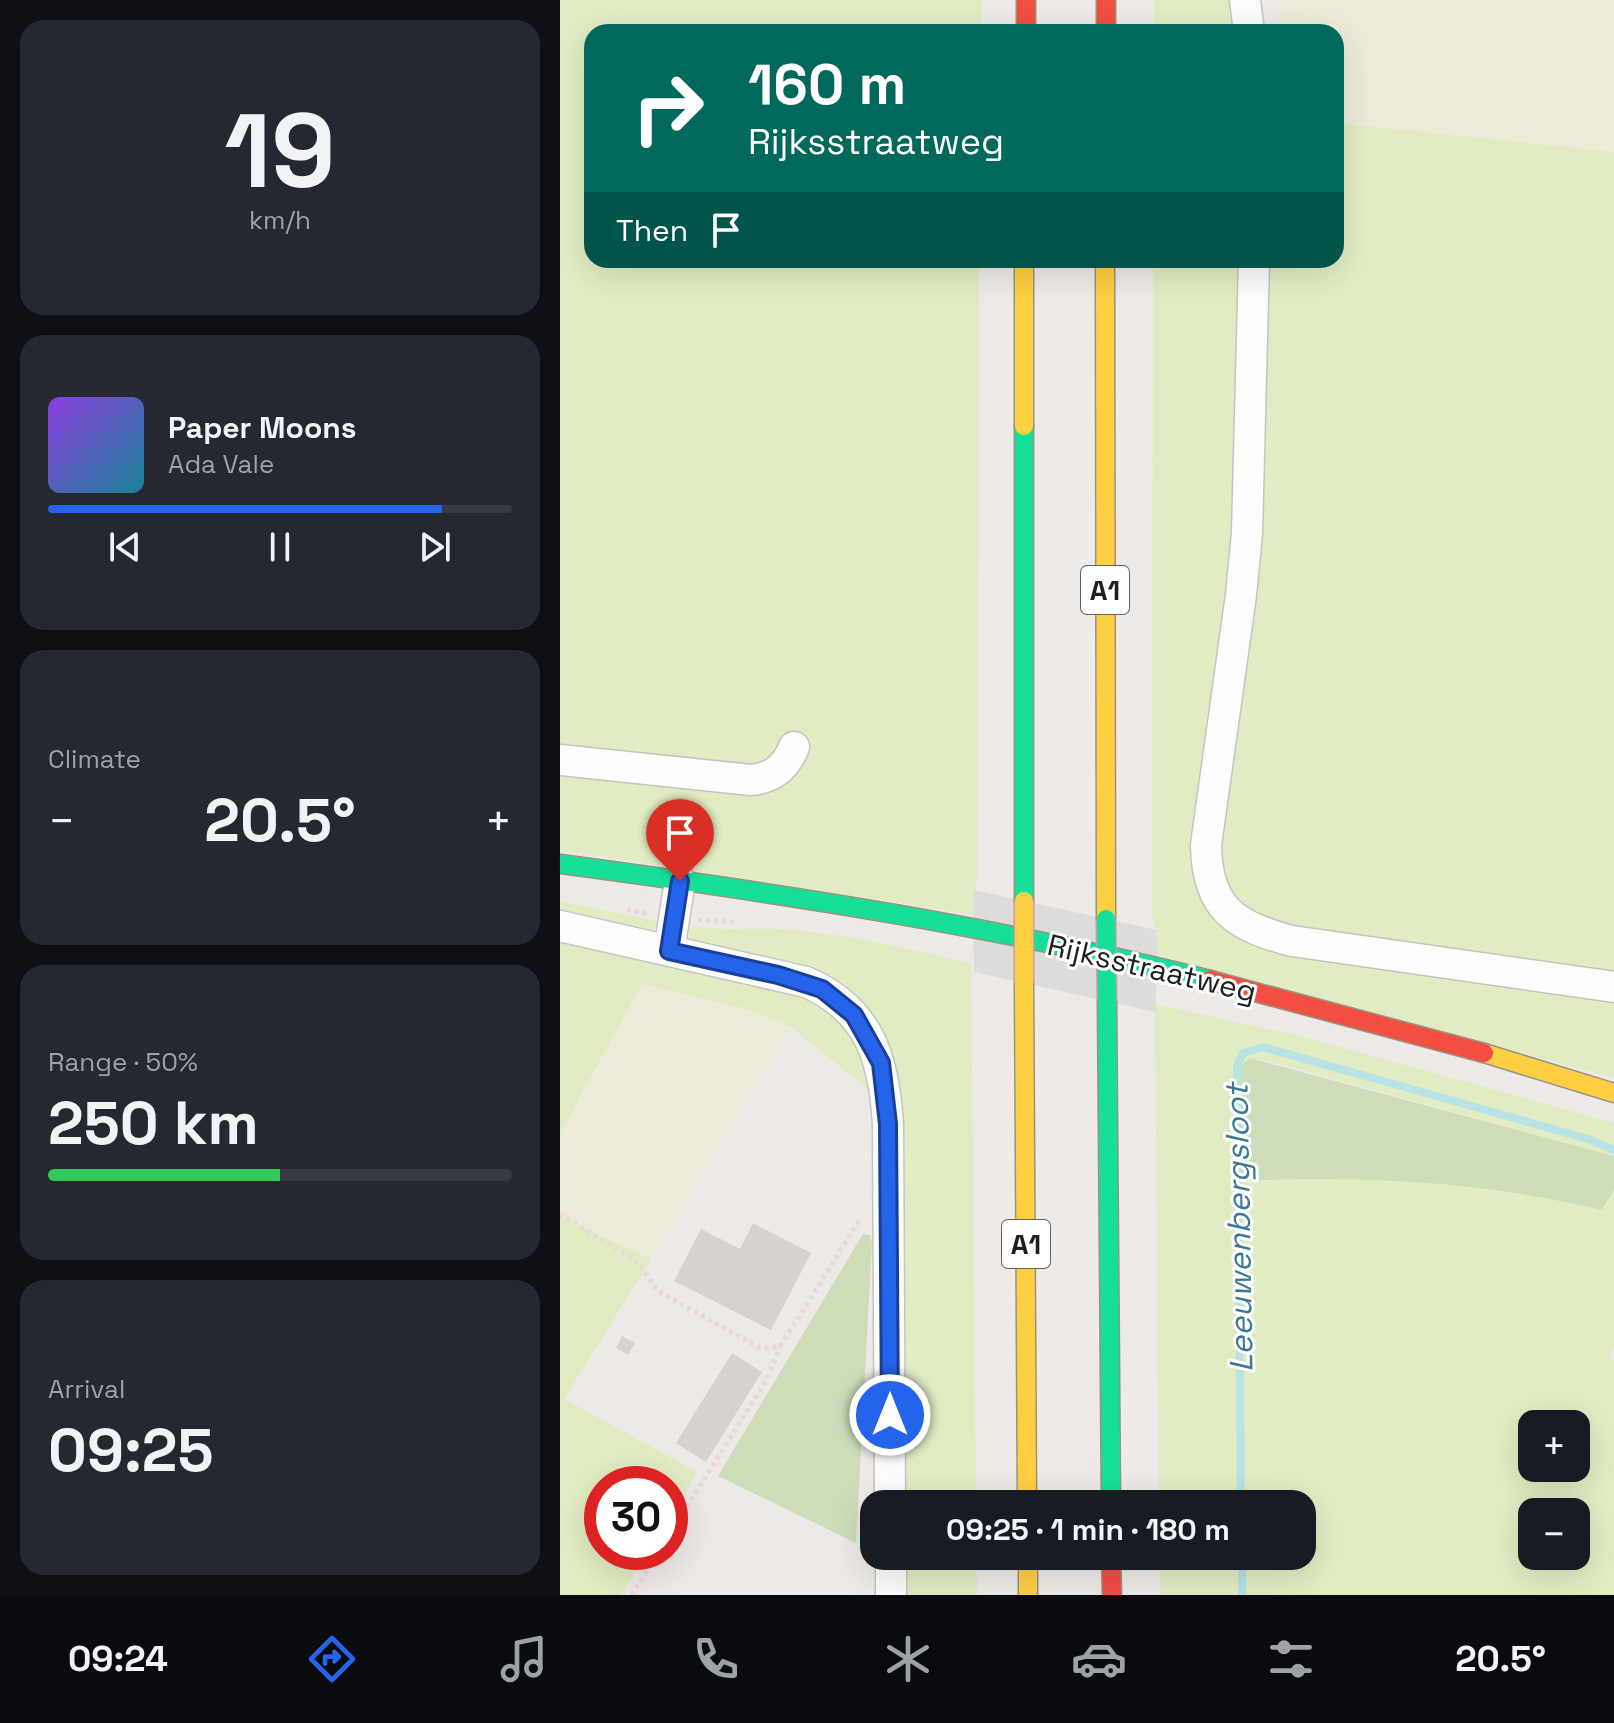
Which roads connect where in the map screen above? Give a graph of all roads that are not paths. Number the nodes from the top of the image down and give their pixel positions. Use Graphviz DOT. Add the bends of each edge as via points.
graph roads {
  1 [pos="1026,0"];
  2 [pos="1106,0"];
  3 [pos="1245,0"];
  4 [pos="1026,24"];
  5 [pos="1106,24"];
  6 [pos="1248,24"];
  7 [pos="1024,268"];
  8 [pos="1105,268"];
  9 [pos="1254,268"];
  10 [pos="794,747"];
  11 [pos="560,760"];
  12 [pos="560,864"];
  13 [pos="680,881"];
  14 [pos="560,926"];
  15 [pos="669,951"];
  16 [pos="1614,987"];
  17 [pos="1614,1093"];
  18 [pos="890,1490"];
  19 [pos="1027,1490"];
  20 [pos="1111,1490"];
  21 [pos="891,1570"];
  22 [pos="1028,1570"];
  23 [pos="1111,1570"];
  24 [pos="891,1595"];
  25 [pos="1028,1595"];
  26 [pos="1112,1595"];
  1 -- 4 [label="main road"];
  2 -- 5 [label="main road"];
  3 -- 6 [label="street"];
  7 -- 19 [label="main road, A1, bridge"];
  8 -- 20 [label="main road, A1, bridge"];
  9 -- 16 [label="street" via="1247,533 1206,845 1209,882 1227,912 1242,924 1292,941"];
  10 -- 11 [label="street" via="783,767 751,780"];
  12 -- 13 [label="main road, Rijksstraatweg"];
  13 -- 15 [label="street"];
  13 -- 17 [label="main road, Rijksstraatweg" via="928,919 1215,981 1406,1030"];
  14 -- 15 [label="street"];
  15 -- 18 [label="street" via="822,989 854,1015 881,1063 888,1124"];
  21 -- 24 [label="street"];
  22 -- 25 [label="main road"];
  23 -- 26 [label="main road"];
}
